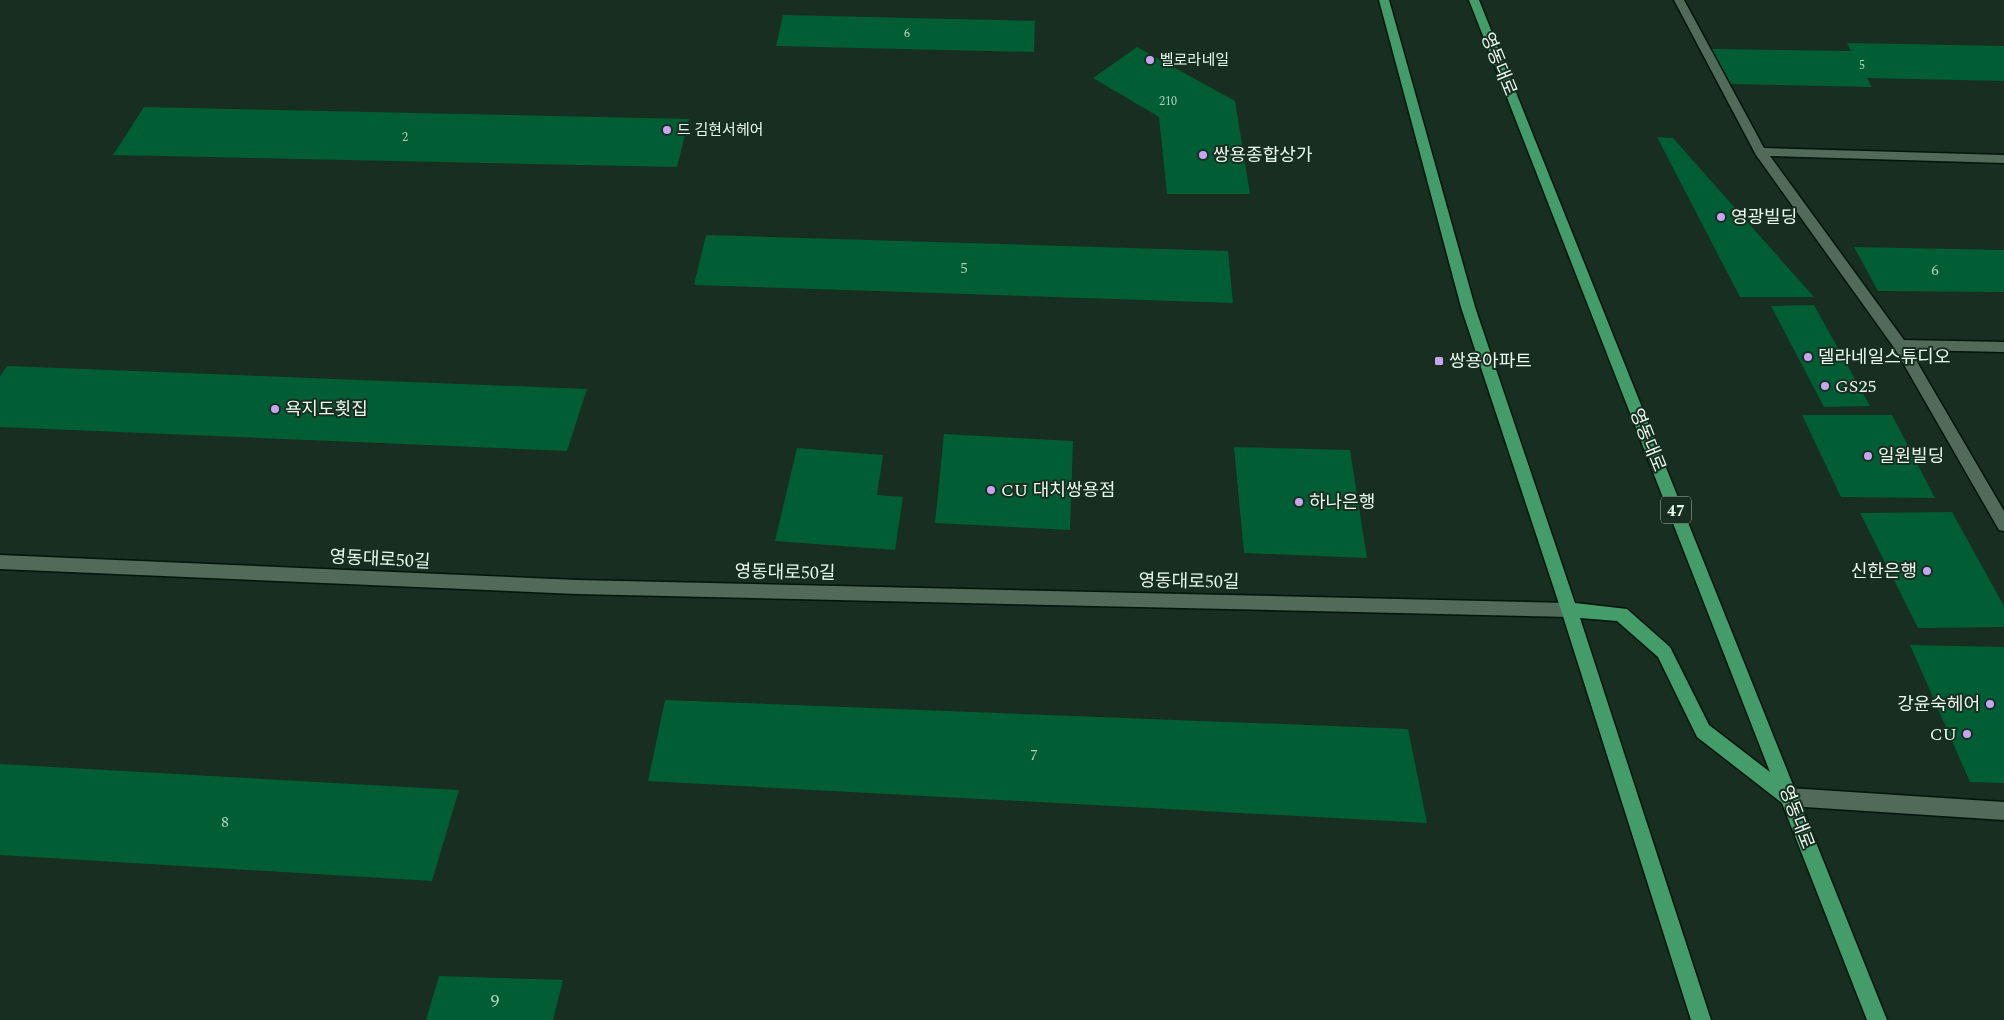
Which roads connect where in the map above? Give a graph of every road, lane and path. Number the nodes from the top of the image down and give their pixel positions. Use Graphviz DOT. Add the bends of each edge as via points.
graph roads {
  1 [pos="1384,0"];
  2 [pos="1474,0"];
  3 [pos="1679,0"];
  4 [pos="1760,152"];
  5 [pos="2004,159"];
  6 [pos="1900,345"];
  7 [pos="2004,347"];
  8 [pos="2004,525"];
  9 [pos="0,562"];
  10 [pos="1569,610"];
  11 [pos="1789,797"];
  12 [pos="2004,811"];
  13 [pos="1701,1020"];
  14 [pos="1877,1020"];
  1 -- 10 [label="main road" via="1468,307"];
  2 -- 11 [label="main road, 영동대로 / 47"];
  3 -- 4 [label="street"];
  4 -- 5 [label="street"];
  4 -- 6 [label="street"];
  6 -- 7 [label="street"];
  6 -- 8 [label="street"];
  9 -- 10 [label="street, 영동대로50길" via="577,587"];
  10 -- 11 [label="main road" via="1621,614 1664,652 1703,731"];
  10 -- 13 [label="main road"];
  11 -- 12 [label="street"];
  11 -- 14 [label="main road, 영동대로 / 47"];
}
